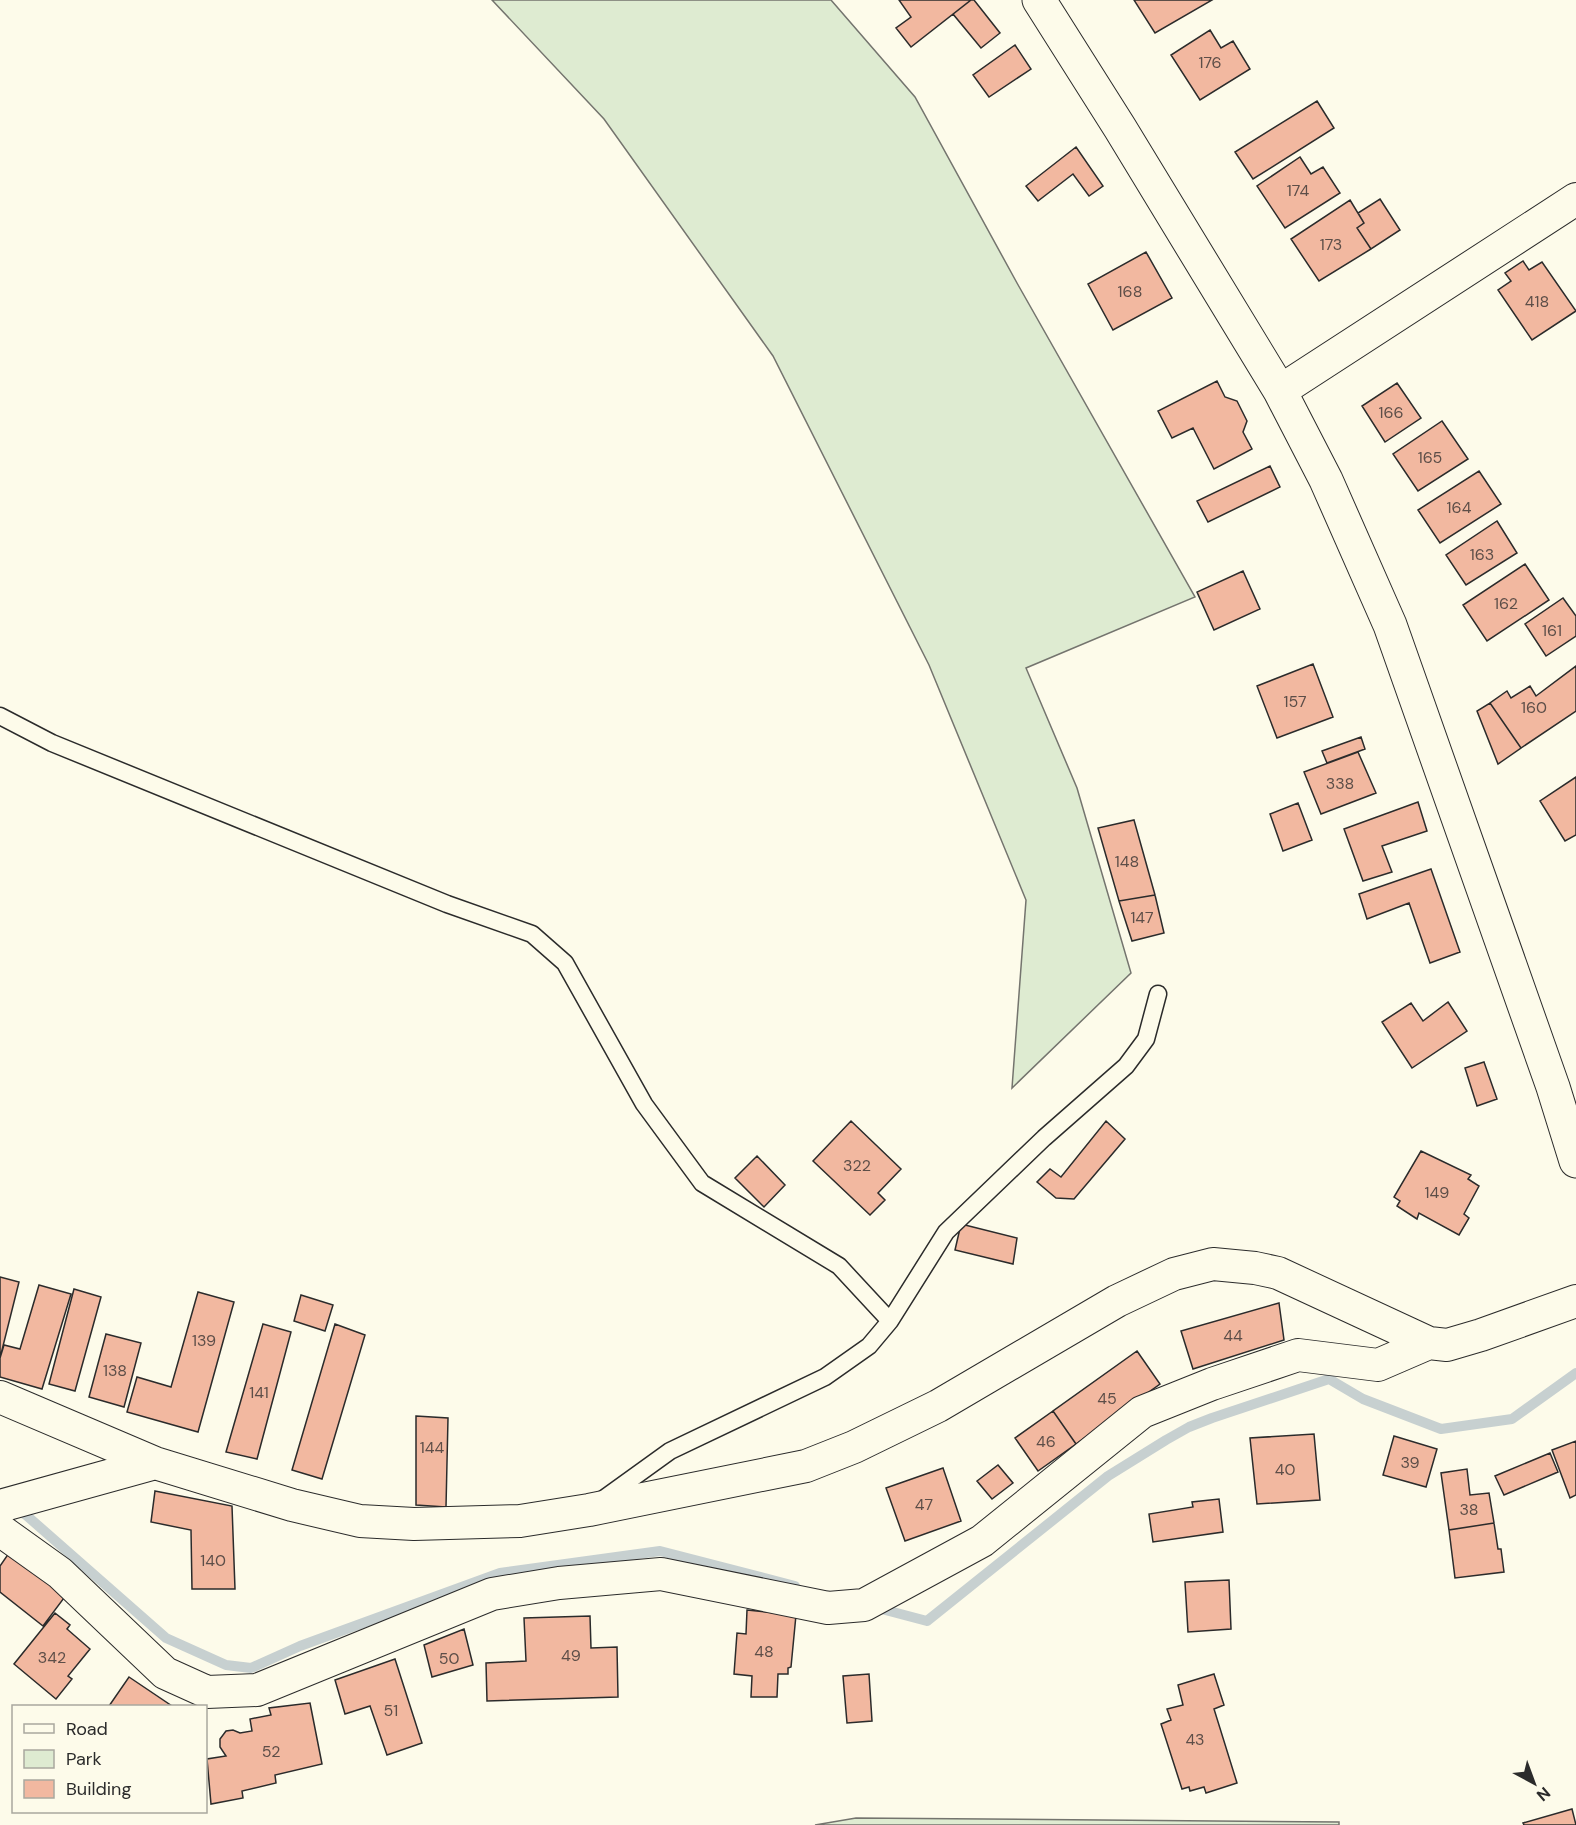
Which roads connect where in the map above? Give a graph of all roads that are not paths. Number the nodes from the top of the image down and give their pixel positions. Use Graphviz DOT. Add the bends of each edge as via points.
graph roads {
  1 [pos="1039,0"];
  2 [pos="1576,199"];
  3 [pos="1280,391"];
  4 [pos="0,716"];
  5 [pos="1158,994"];
  6 [pos="1565,1087"];
  7 [pos="1576,1161"];
  8 [pos="1576,1301"];
  9 [pos="890,1321"];
  10 [pos="1429,1343"];
  11 [pos="0,1397"];
  12 [pos="155,1463"];
  13 [pos="0,1506"];
  14 [pos="589,1510"];
  15 [pos="0,1530"];
  1 -- 3 [label="main road"];
  2 -- 3 [label="street"];
  3 -- 6 [label="main road" via="1326,480 1390,625"];
  4 -- 9 [label="lane" via="52,743 447,904 532,934 565,963 644,1104 702,1183 839,1266"];
  5 -- 9 [label="lane" via="1146,1039 1126,1066 946,1232"];
  6 -- 7 [label="main road"];
  8 -- 10 [label="street" via="1447,1345"];
  9 -- 14 [label="lane" via="869,1346 825,1377 670,1450"];
  10 -- 14 [label="street" via="1278,1273 1213,1264 1174,1274 1117,1300 938,1406 806,1466"];
  10 -- 15 [label="street" via="1378,1365 1298,1355 1142,1412 982,1541 864,1605 828,1608 661,1574 559,1583 492,1594 257,1690 207,1692 165,1673 60,1573"];
  11 -- 12 [label="street"];
  12 -- 13 [label="street"];
  12 -- 14 [label="street" via="292,1505 360,1521 520,1521"];
}
